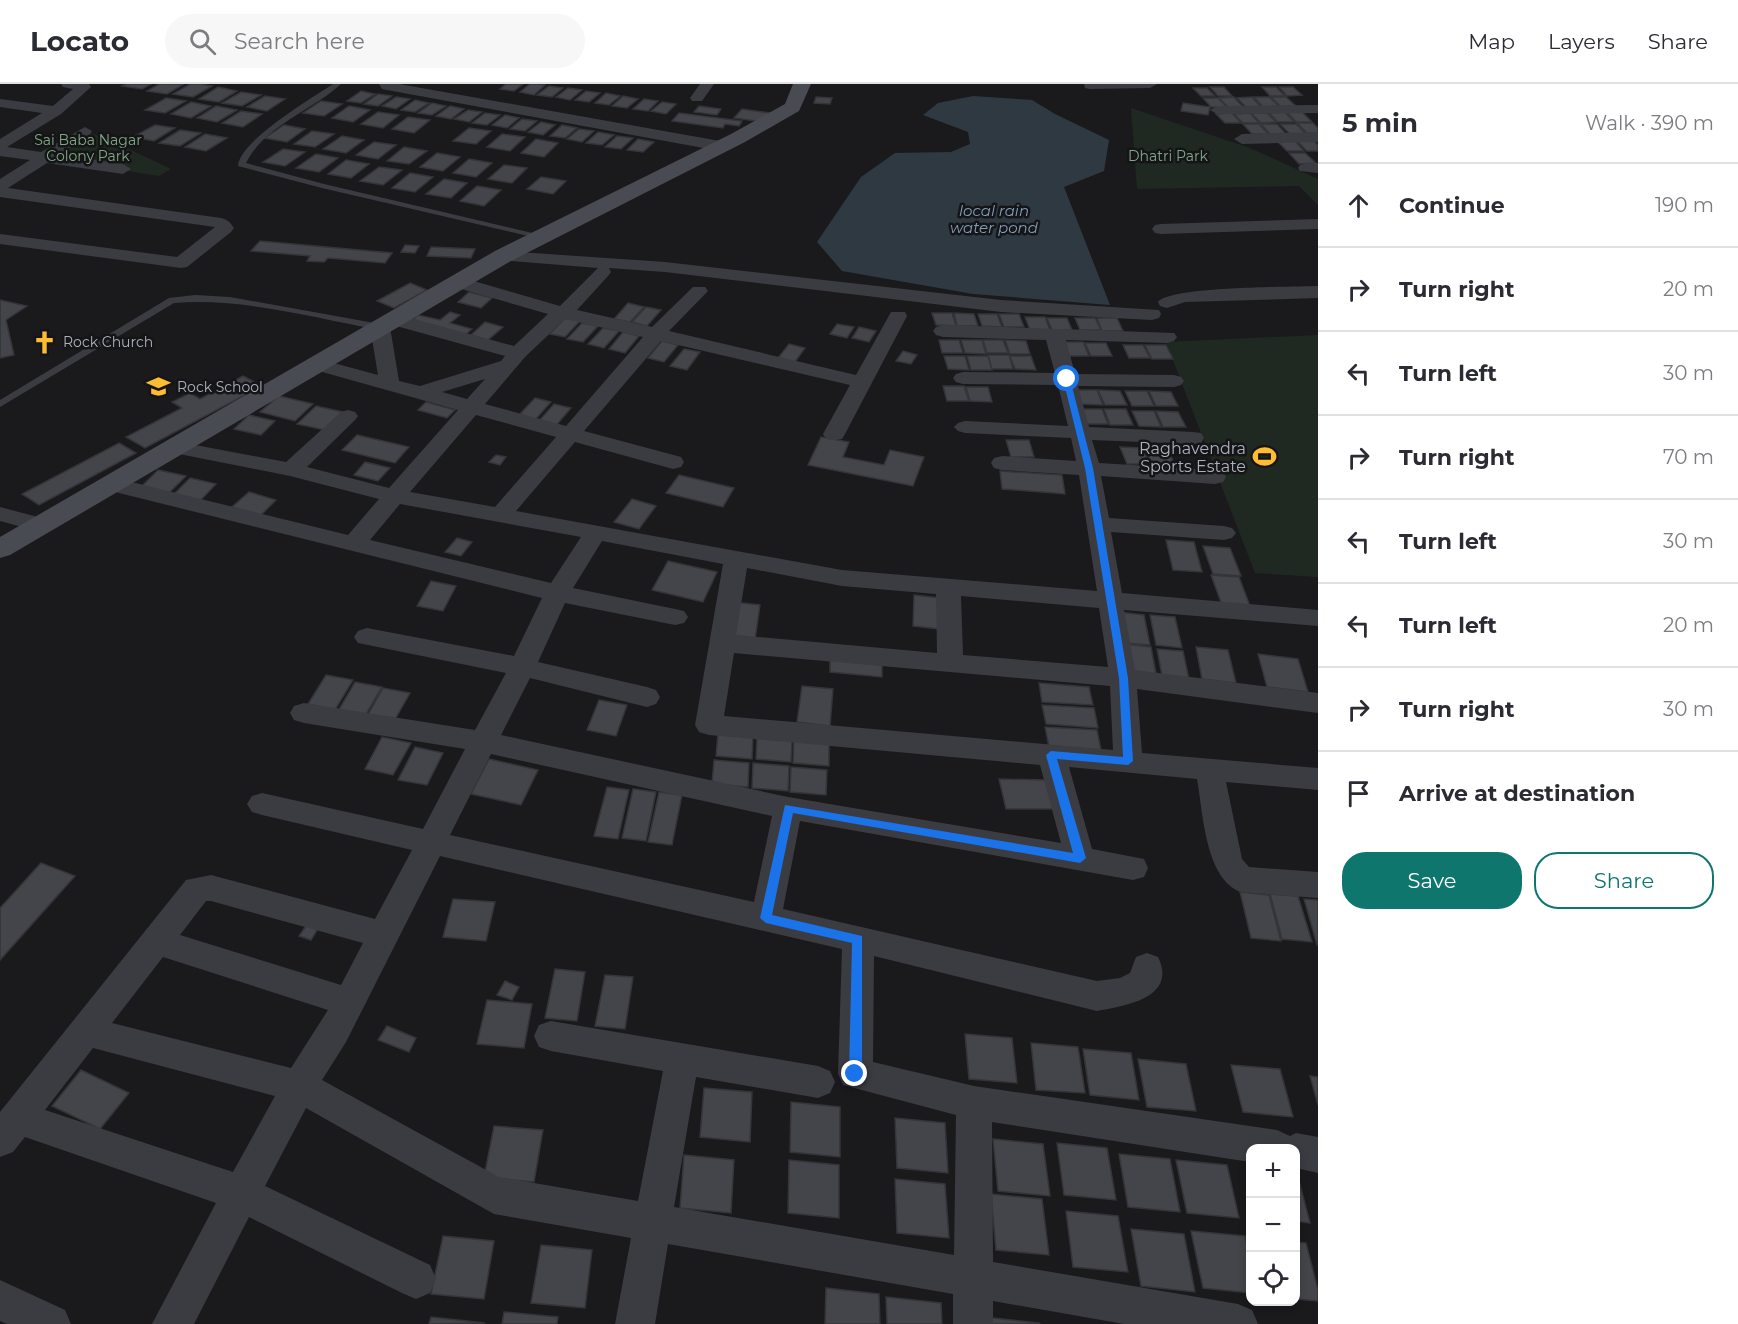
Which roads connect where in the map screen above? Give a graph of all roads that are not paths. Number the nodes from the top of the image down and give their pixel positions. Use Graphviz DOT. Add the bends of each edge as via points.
graph roads {
  1 [pos="68,84"];
  2 [pos="338,84"];
  3 [pos="386,84"];
  4 [pos="440,84"];
  5 [pos="706,84"];
  6 [pos="802,84"];
  7 [pos="1150,84"];
  8 [pos="1090,85"];
  9 [pos="698,98"];
  10 [pos="0,103"];
  11 [pos="1318,109"];
  12 [pos="1217,110"];
  13 [pos="56,111"];
  14 [pos="682,128"];
  15 [pos="85,131"];
  16 [pos="667,137"];
  17 [pos="1318,137"];
  18 [pos="1242,139"];
  19 [pos="729,142"];
  20 [pos="0,145"];
  21 [pos="0,151"];
  22 [pos="43,158"];
  23 [pos="123,169"];
  24 [pos="0,186"];
  25 [pos="0,192"];
  26 [pos="1318,224"];
  27 [pos="1161,228"];
  28 [pos="542,238"];
  29 [pos="0,239"];
  30 [pos="503,256"];
  31 [pos="602,272"];
  32 [pos="457,282"];
  33 [pos="699,291"];
  34 [pos="1318,292"];
  35 [pos="1167,302"];
  36 [pos="563,312"];
  37 [pos="1152,314"];
  38 [pos="898,316"];
  39 [pos="388,324"];
  40 [pos="943,331"];
  41 [pos="657,333"];
  42 [pos="1055,334"];
  43 [pos="1167,337"];
  44 [pos="514,358"];
  45 [pos="315,364"];
  46 [pos="963,378"];
  47 [pos="1067,379"];
  48 [pos="1174,381"];
  49 [pos="862,382"];
  50 [pos="390,385"];
  51 [pos="420,393"];
  52 [pos="0,404"];
  53 [pos="471,407"];
  54 [pos="348,416"];
  55 [pos="965,427"];
  56 [pos="1080,432"];
  57 [pos="834,434"];
  58 [pos="569,435"];
  59 [pos="1194,438"];
  60 [pos="174,447"];
  61 [pos="673,462"];
  62 [pos="1002,463"];
  63 [pos="1089,468"];
  64 [pos="291,470"];
  65 [pos="1215,477"];
  66 [pos="111,484"];
  67 [pos="394,496"];
  68 [pos="0,514"];
  69 [pos="500,516"];
  70 [pos="1098,524"];
  71 [pos="40,525"];
  72 [pos="1224,533"];
  73 [pos="595,534"];
  74 [pos="352,544"];
  75 [pos="0,549"];
  76 [pos="736,559"];
  77 [pos="948,587"];
  78 [pos="557,593"];
  79 [pos="1109,600"];
  80 [pos="675,617"];
  81 [pos="1318,618"];
  82 [pos="366,637"];
  83 [pos="723,643"];
  84 [pos="950,663"];
  85 [pos="522,667"];
  86 [pos="1123,678"];
  87 [pos="647,697"];
  88 [pos="1318,703"];
  89 [pos="304,713"];
  90 [pos="483,742"];
  91 [pos="1051,755"];
  92 [pos="1128,761"];
  93 [pos="1209,769"];
  94 [pos="1318,779"];
  95 [pos="262,804"];
  96 [pos="788,808"];
  97 [pos="431,842"];
  98 [pos="1080,858"];
  99 [pos="1133,868"];
  100 [pos="1318,885"];
  101 [pos="766,918"];
  102 [pos="383,935"];
  103 [pos="858,939"];
  104 [pos="158,941"];
  105 [pos="1147,967"];
  106 [pos="349,1002"];
  107 [pos="86,1032"];
  108 [pos="550,1036"];
  109 [pos="681,1059"];
  110 [pos="818,1082"];
  111 [pos="299,1086"];
  112 [pos="974,1103"];
  113 [pos="10,1129"];
  114 [pos="1246,1144"];
  115 [pos="1300,1152"];
  116 [pos="1318,1155"];
  117 [pos="242,1194"];
  118 [pos="653,1223"];
  119 [pos="973,1278"];
  120 [pos="416,1279"];
  121 [pos="0,1300"];
  122 [pos="51,1324"];
  123 [pos="172,1324"];
  124 [pos="635,1324"];
  125 [pos="973,1324"];
  126 [pos="1238,1324"];
  1 -- 13 [label="street" via="84,87"];
  2 -- 28 [label="lane" via="266,134 241,164"];
  3 -- 16 [label="street"];
  4 -- 14 [label="street"];
  5 -- 9 [label="street"];
  6 -- 19 [label="street" via="793,106"];
  7 -- 8 [label="street"];
  10 -- 13 [label="street"];
  11 -- 12 [label="street"];
  13 -- 20 [label="street"];
  14 -- 16 [label="street"];
  14 -- 19 [label="street"];
  15 -- 22 [label="street"];
  16 -- 19 [label="street"];
  17 -- 18 [label="street"];
  19 -- 28 [label="street"];
  21 -- 22 [label="street"];
  22 -- 23 [label="street"];
  22 -- 24 [label="street"];
  25 -- 29 [label="street" via="221,223 225,228 181,263"];
  26 -- 27 [label="street"];
  28 -- 30 [label="street"];
  30 -- 32 [label="street"];
  30 -- 37 [label="street" via="664,267 1001,306"];
  31 -- 36 [label="street"];
  32 -- 36 [label="street"];
  32 -- 39 [label="street"];
  33 -- 41 [label="street"];
  34 -- 35 [label="street" via="1184,297"];
  36 -- 41 [label="street"];
  36 -- 44 [label="street"];
  38 -- 49 [label="street"];
  39 -- 44 [label="street"];
  39 -- 45 [label="street"];
  39 -- 50 [label="street"];
  39 -- 52 [label="lane" via="230,300 172,300"];
  40 -- 42 [label="street"];
  41 -- 49 [label="street"];
  41 -- 58 [label="street"];
  42 -- 43 [label="street"];
  42 -- 47 [label="street"];
  44 -- 51 [label="street"];
  44 -- 53 [label="street"];
  45 -- 50 [label="street"];
  45 -- 60 [label="street"];
  46 -- 47 [label="street"];
  47 -- 48 [label="street"];
  47 -- 56 [label="street"];
  49 -- 57 [label="street"];
  50 -- 51 [label="street"];
  51 -- 53 [label="street"];
  53 -- 58 [label="street"];
  53 -- 67 [label="street"];
  54 -- 64 [label="street"];
  55 -- 56 [label="street"];
  56 -- 59 [label="street"];
  56 -- 63 [label="street"];
  58 -- 61 [label="street"];
  58 -- 69 [label="street"];
  60 -- 64 [label="street"];
  60 -- 66 [label="street"];
  62 -- 63 [label="street"];
  63 -- 65 [label="street"];
  63 -- 70 [label="street"];
  64 -- 67 [label="street"];
  66 -- 71 [label="street"];
  66 -- 74 [label="street"];
  67 -- 69 [label="street"];
  67 -- 74 [label="street"];
  68 -- 71 [label="street"];
  69 -- 73 [label="street"];
  70 -- 72 [label="street"];
  70 -- 79 [label="street"];
  71 -- 75 [label="street"];
  73 -- 76 [label="street"];
  73 -- 78 [label="street"];
  74 -- 78 [label="street"];
  76 -- 77 [label="street" via="842,578"];
  76 -- 83 [label="street"];
  77 -- 79 [label="street"];
  77 -- 84 [label="street"];
  78 -- 80 [label="street"];
  78 -- 85 [label="street"];
  79 -- 81 [label="street"];
  79 -- 86 [label="street"];
  82 -- 85 [label="street"];
  83 -- 84 [label="street"];
  83 -- 91 [label="street" via="709,725"];
  84 -- 86 [label="street"];
  85 -- 87 [label="street"];
  85 -- 90 [label="street"];
  86 -- 88 [label="street"];
  86 -- 92 [label="street"];
  89 -- 90 [label="street"];
  90 -- 96 [label="street"];
  90 -- 97 [label="street"];
  91 -- 92 [label="street"];
  91 -- 98 [label="street"];
  92 -- 93 [label="street"];
  93 -- 94 [label="street"];
  93 -- 100 [label="street" via="1228,863 1234,872 1241,879"];
  95 -- 97 [label="street"];
  96 -- 98 [label="street"];
  96 -- 101 [label="street"];
  97 -- 101 [label="street"];
  97 -- 102 [label="street"];
  98 -- 99 [label="street"];
  101 -- 103 [label="street"];
  102 -- 104 [label="street" via="203,887"];
  102 -- 106 [label="street"];
  103 -- 105 [label="street" via="1097,996 1125,992 1145,981"];
  103 -- 112 [label="street" via="855,1074"];
  104 -- 106 [label="street"];
  104 -- 107 [label="street"];
  106 -- 111 [label="street"];
  107 -- 111 [label="street"];
  107 -- 113 [label="street"];
  108 -- 109 [label="street"];
  109 -- 110 [label="street"];
  109 -- 118 [label="street"];
  111 -- 117 [label="street"];
  111 -- 118 [label="street" via="494,1195"];
  112 -- 114 [label="street"];
  112 -- 119 [label="street"];
  113 -- 117 [label="street"];
  115 -- 116 [label="street"];
  117 -- 120 [label="street"];
  117 -- 123 [label="street"];
  118 -- 119 [label="street"];
  118 -- 124 [label="street"];
  119 -- 125 [label="street"];
  119 -- 126 [label="street"];
  121 -- 122 [label="street"];
}
